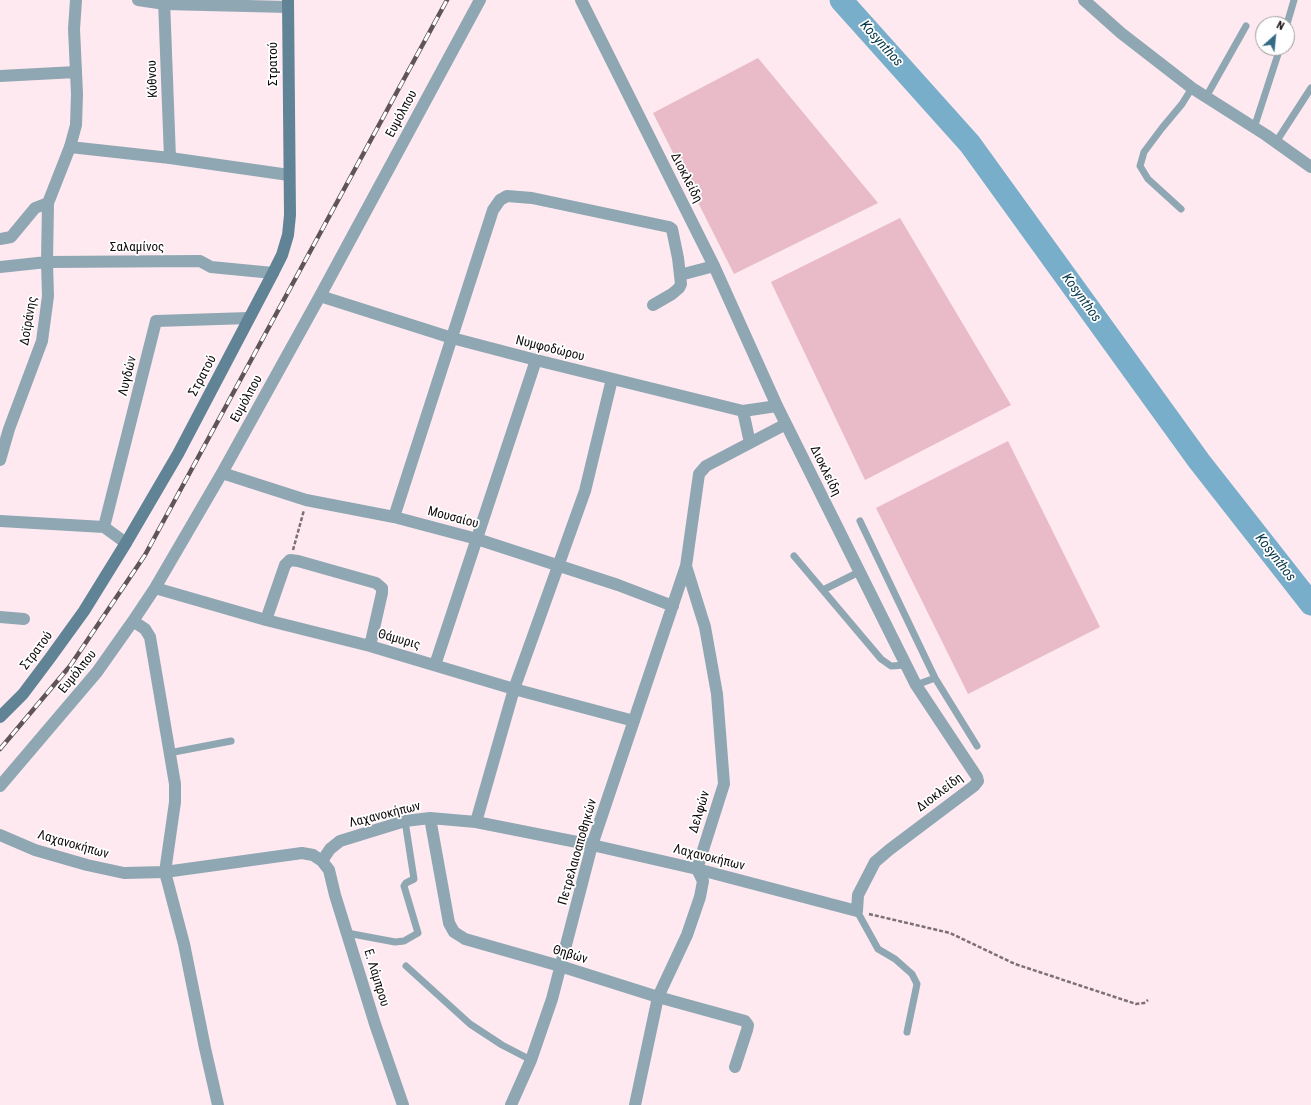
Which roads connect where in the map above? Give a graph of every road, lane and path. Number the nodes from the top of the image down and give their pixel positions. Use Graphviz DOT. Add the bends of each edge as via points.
graph roads {
  1 [pos="76,0"];
  2 [pos="138,0"];
  3 [pos="480,0"];
  4 [pos="581,0"];
  5 [pos="1084,0"];
  6 [pos="1294,0"];
  7 [pos="164,2"];
  8 [pos="241,3"];
  9 [pos="288,4"];
  10 [pos="1289,16"];
  11 [pos="1246,26"];
  12 [pos="1277,56"];
  13 [pos="76,72"];
  14 [pos="0,76"];
  15 [pos="1192,88"];
  16 [pos="1311,88"];
  17 [pos="1206,97"];
  18 [pos="1254,128"];
  19 [pos="1276,142"];
  20 [pos="70,147"];
  21 [pos="170,158"];
  22 [pos="1311,167"];
  23 [pos="289,175"];
  24 [pos="48,203"];
  25 [pos="1181,208"];
  26 [pos="0,239"];
  27 [pos="47,262"];
  28 [pos="714,266"];
  29 [pos="0,267"];
  30 [pos="273,274"];
  31 [pos="680,275"];
  32 [pos="320,296"];
  33 [pos="653,305"];
  34 [pos="249,318"];
  35 [pos="452,338"];
  36 [pos="536,360"];
  37 [pos="612,379"];
  38 [pos="778,406"];
  39 [pos="743,411"];
  40 [pos="786,424"];
  41 [pos="5,428"];
  42 [pos="750,443"];
  43 [pos="0,460"];
  44 [pos="222,473"];
  45 [pos="306,500"];
  46 [pos="394,517"];
  47 [pos="0,520"];
  48 [pos="860,521"];
  49 [pos="104,527"];
  50 [pos="477,539"];
  51 [pos="126,543"];
  52 [pos="794,556"];
  53 [pos="290,560"];
  54 [pos="558,565"];
  55 [pos="686,566"];
  56 [pos="859,572"];
  57 [pos="155,588"];
  58 [pos="822,590"];
  59 [pos="673,606"];
  60 [pos="0,617"];
  61 [pos="24,619"];
  62 [pos="266,620"];
  63 [pos="133,621"];
  64 [pos="370,646"];
  65 [pos="435,665"];
  66 [pos="906,665"];
  67 [pos="935,678"];
  68 [pos="916,685"];
  69 [pos="514,689"];
  70 [pos="0,717"];
  71 [pos="634,721"];
  72 [pos="231,741"];
  73 [pos="977,746"];
  74 [pos="169,753"];
  75 [pos="0,786"];
  76 [pos="430,818"];
  77 [pos="404,821"];
  78 [pos="476,822"];
  79 [pos="0,835"];
  80 [pos="592,845"];
  81 [pos="322,861"];
  82 [pos="697,869"];
  83 [pos="165,872"];
  84 [pos="857,911"];
  85 [pos="347,933"];
  86 [pos="406,966"];
  87 [pos="560,966"];
  88 [pos="658,997"];
  89 [pos="1148,1000"];
  90 [pos="907,1032"];
  91 [pos="531,1060"];
  92 [pos="736,1067"];
  93 [pos="218,1105"];
  94 [pos="403,1105"];
  95 [pos="511,1105"];
  96 [pos="635,1105"];
  1 -- 13 [label="street, Δοϊράνης"];
  2 -- 7 [label="street"];
  3 -- 32 [label="street, Ευμόλπου"];
  4 -- 28 [label="street, Διοκλείδη"];
  5 -- 15 [label="street"];
  6 -- 10 [label="lane"];
  7 -- 8 [label="street"];
  7 -- 21 [label="street, Κύθνου"];
  8 -- 9 [label="street"];
  9 -- 23 [label="main road, Στρατού"];
  11 -- 17 [label="lane"];
  12 -- 18 [label="lane"];
  13 -- 14 [label="street"];
  13 -- 20 [label="street, Δοϊράνης" via="76,125"];
  15 -- 17 [label="street"];
  15 -- 25 [label="lane" via="1144,152 1140,166 1148,178"];
  16 -- 19 [label="lane"];
  17 -- 18 [label="street"];
  18 -- 19 [label="street"];
  19 -- 22 [label="street"];
  20 -- 21 [label="street"];
  20 -- 24 [label="street, Δοϊράνης"];
  21 -- 23 [label="street"];
  23 -- 30 [label="main road, Στρατού" via="289,229 282,255"];
  24 -- 26 [label="street" via="35,208 11,237"];
  24 -- 27 [label="street, Δοϊράνης"];
  27 -- 29 [label="street, Σαλαμίνος"];
  27 -- 30 [label="street, Σαλαμίνος" via="200,261 211,267"];
  27 -- 41 [label="street, Δοϊράνης" via="48,296 42,341"];
  28 -- 31 [label="street"];
  28 -- 38 [label="street, Διοκλείδη"];
  30 -- 34 [label="main road, Στρατού"];
  31 -- 33 [label="street" via="679,288"];
  31 -- 35 [label="street" via="672,229 669,227 532,198 507,196 500,200 494,210"];
  32 -- 35 [label="street, Νυμφοδώρου"];
  32 -- 44 [label="street, Ευμόλπου"];
  34 -- 49 [label="street, Λυγδών" via="156,321"];
  34 -- 51 [label="main road, Στρατού" via="178,454"];
  35 -- 36 [label="street, Νυμφοδώρου"];
  35 -- 46 [label="street"];
  36 -- 37 [label="street, Νυμφοδώρου"];
  36 -- 50 [label="street"];
  37 -- 39 [label="street, Νυμφοδώρου"];
  37 -- 54 [label="street" via="585,491"];
  38 -- 39 [label="street, Νυμφοδώρου"];
  38 -- 40 [label="street, Διοκλείδη"];
  39 -- 42 [label="street"];
  40 -- 42 [label="street, Πετρελαιοαποθηκών"];
  40 -- 56 [label="street, Διοκλείδη"];
  41 -- 43 [label="street, Δοϊράνης"];
  42 -- 55 [label="street, Πετρελαιοαποθηκών" via="706,466 699,474"];
  44 -- 45 [label="street, Μουσαίου"];
  44 -- 57 [label="street, Ευμόλπου"];
  45 -- 46 [label="street, Μουσαίου"];
  45 -- 53 [label="path"];
  46 -- 50 [label="street, Μουσαίου"];
  47 -- 49 [label="street"];
  48 -- 67 [label="lane"];
  49 -- 51 [label="street"];
  50 -- 54 [label="street, Μουσαίου"];
  50 -- 65 [label="street"];
  51 -- 70 [label="main road, Στρατού" via="84,611 50,658 23,694"];
  52 -- 58 [label="lane"];
  53 -- 62 [label="street" via="285,565"];
  53 -- 64 [label="street" via="376,583 382,588"];
  54 -- 59 [label="street, Μουσαίου"];
  54 -- 69 [label="street"];
  55 -- 59 [label="street, Πετρελαιοαποθηκών"];
  55 -- 82 [label="street, Δελφών" via="705,626 717,694 724,784"];
  56 -- 58 [label="lane"];
  56 -- 66 [label="street, Διοκλείδη"];
  57 -- 62 [label="street, Θάμυρις"];
  57 -- 63 [label="street, Ευμόλπου"];
  58 -- 66 [label="lane" via="881,659 891,666"];
  59 -- 71 [label="street, Πετρελαιοαποθηκών"];
  60 -- 61 [label="street"];
  62 -- 64 [label="street, Θάμυρις"];
  63 -- 74 [label="street" via="150,637"];
  63 -- 75 [label="street, Ευμόλπου" via="97,672"];
  64 -- 65 [label="street, Θάμυρις"];
  65 -- 69 [label="street, Θάμυρις"];
  66 -- 68 [label="street, Διοκλείδη"];
  67 -- 68 [label="lane"];
  67 -- 73 [label="lane"];
  68 -- 84 [label="street, Διοκλείδη" via="978,781 875,862 858,894"];
  69 -- 71 [label="street, Θάμυρις"];
  69 -- 78 [label="street"];
  71 -- 80 [label="street, Πετρελαιοαποθηκών"];
  72 -- 74 [label="lane"];
  74 -- 83 [label="street" via="175,784"];
  76 -- 77 [label="street, Λαχανοκήπων"];
  76 -- 78 [label="street, Λαχανοκήπων"];
  76 -- 87 [label="street, Θηβών" via="450,923 454,932 465,939"];
  77 -- 81 [label="street, Λαχανοκήπων" via="340,841 330,849"];
  77 -- 85 [label="lane" via="414,879 404,886 418,933 404,941 395,942"];
  78 -- 80 [label="street, Λαχανοκήπων"];
  79 -- 83 [label="street, Λαχανοκήπων" via="35,850 124,873"];
  80 -- 82 [label="street, Λαχανοκήπων"];
  80 -- 87 [label="street, Πετρελαιοαποθηκών"];
  81 -- 83 [label="street, Λαχανοκήπων" via="313,855 302,853"];
  81 -- 85 [label="street, Ε. Λάμπρου" via="329,870"];
  82 -- 84 [label="street, Λαχανοκήπων"];
  82 -- 88 [label="street, Δελφών" via="702,881 700,897 687,935"];
  83 -- 93 [label="street" via="184,944"];
  84 -- 89 [label="path" via="950,933 1015,964 1136,1004"];
  84 -- 90 [label="lane" via="878,949 896,959 912,974 917,984"];
  85 -- 94 [label="street, Ε. Λάμπρου"];
  86 -- 91 [label="lane" via="470,1024 502,1046"];
  87 -- 88 [label="street, Θηβών"];
  87 -- 91 [label="street, Πετρελαιοαποθηκών" via="552,999"];
  88 -- 92 [label="street, Θηβών" via="745,1022 748,1025"];
  88 -- 96 [label="street, Δελφών"];
  91 -- 95 [label="street, Πετρελαιοαποθηκών"];
}
